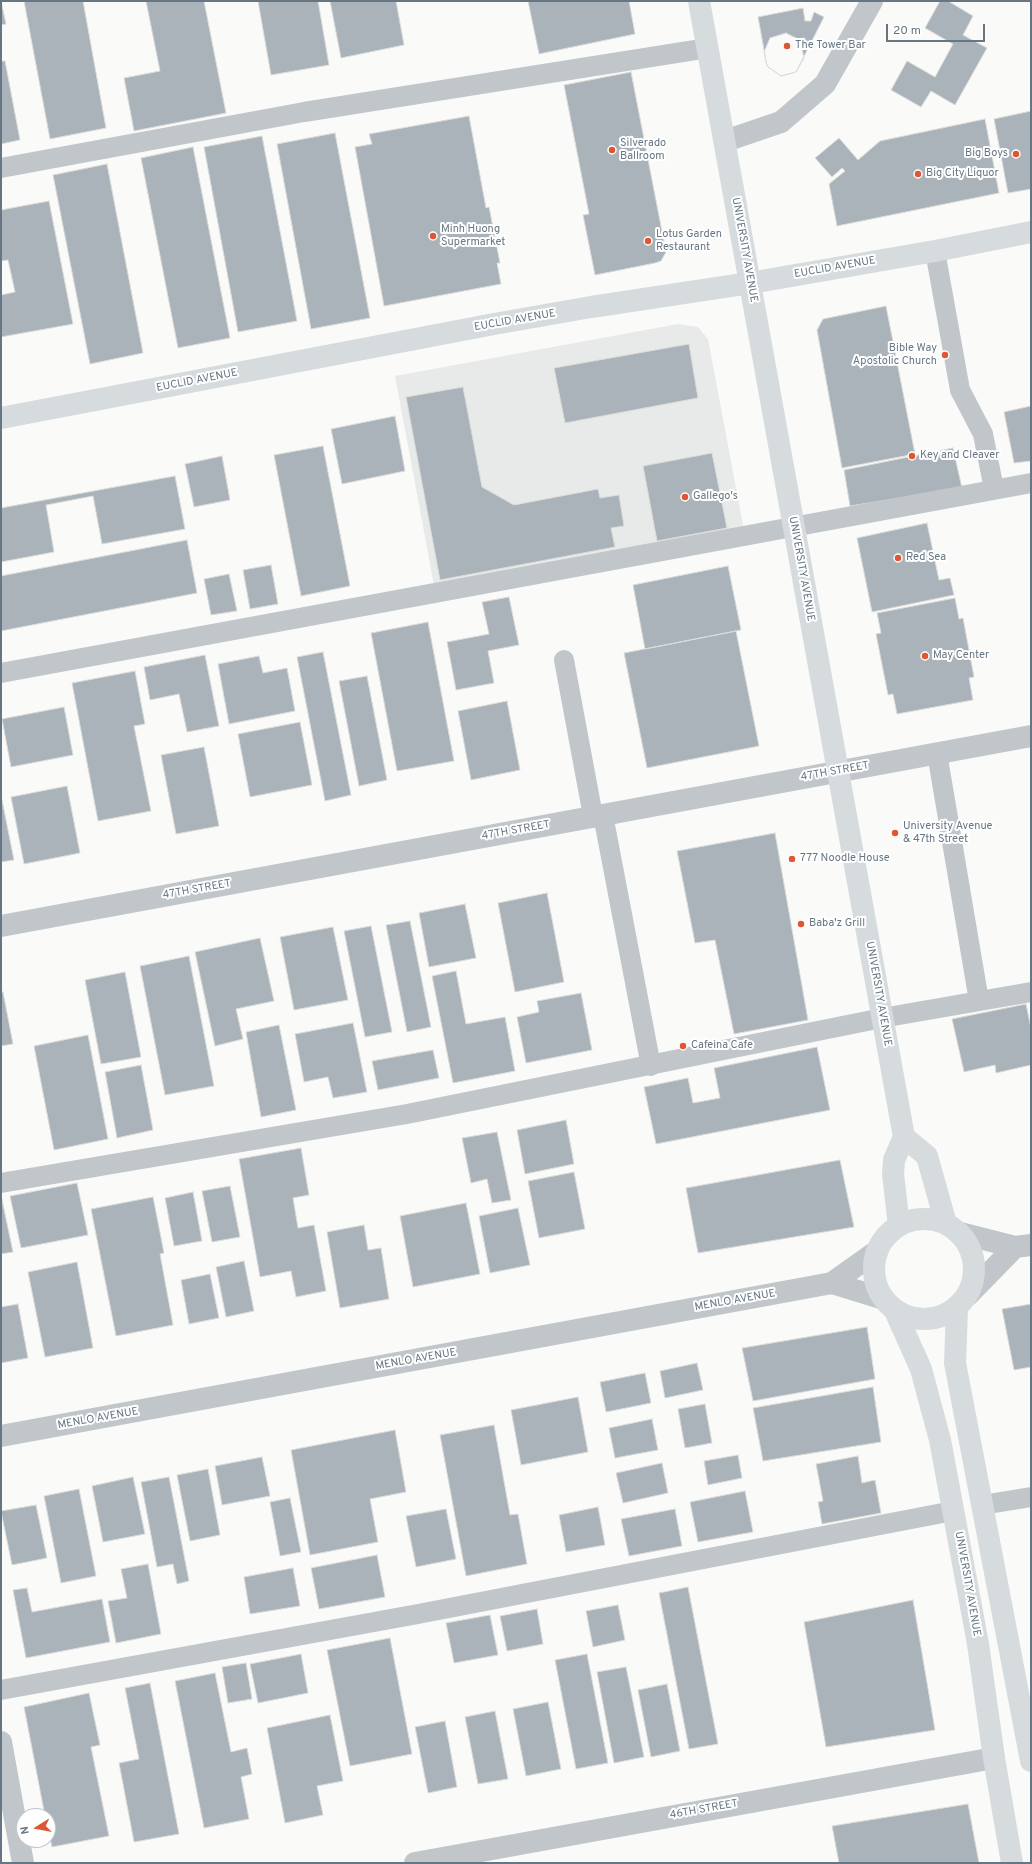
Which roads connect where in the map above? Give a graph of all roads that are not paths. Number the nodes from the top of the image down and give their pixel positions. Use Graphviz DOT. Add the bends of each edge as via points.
graph roads {
  1 [pos="699,1"];
  2 [pos="872,1"];
  3 [pos="708,48"];
  4 [pos="724,141"];
  5 [pos="1,168"];
  6 [pos="1031,232"];
  7 [pos="934,251"];
  8 [pos="750,283"];
  9 [pos="1,418"];
  10 [pos="1031,482"];
  11 [pos="994,489"];
  12 [pos="793,526"];
  13 [pos="564,660"];
  14 [pos="1,673"];
  15 [pos="1031,736"];
  16 [pos="937,753"];
  17 [pos="838,771"];
  18 [pos="598,816"];
  19 [pos="1,926"];
  20 [pos="1031,992"];
  21 [pos="979,1001"];
  22 [pos="882,1018"];
  23 [pos="651,1066"];
  24 [pos="904,1137"];
  25 [pos="1,1183"];
  26 [pos="898,1226"];
  27 [pos="953,1228"];
  28 [pos="1023,1246"];
  29 [pos="877,1251"];
  30 [pos="832,1283"];
  31 [pos="963,1302"];
  32 [pos="889,1305"];
  33 [pos="1,1436"];
  34 [pos="1031,1497"];
  35 [pos="982,1505"];
  36 [pos="954,1511"];
  37 [pos="1,1690"];
  38 [pos="1,1742"];
  39 [pos="1030,1753"];
  40 [pos="994,1758"];
  41 [pos="23,1863"];
  42 [pos="415,1863"];
  43 [pos="1012,1863"];
  1 -- 3 [label="main road, UNIVERSITY AVENUE"];
  2 -- 4 [label="street" via="825,84 781,122"];
  3 -- 4 [label="main road, UNIVERSITY AVENUE"];
  3 -- 5 [label="lane" via="304,112"];
  4 -- 8 [label="main road, UNIVERSITY AVENUE"];
  6 -- 7 [label="main road, EUCLID AVENUE"];
  7 -- 8 [label="main road, EUCLID AVENUE"];
  7 -- 11 [label="lane" via="960,390 983,434"];
  8 -- 9 [label="main road, EUCLID AVENUE" via="494,324"];
  8 -- 12 [label="main road, UNIVERSITY AVENUE"];
  10 -- 11 [label="lane"];
  11 -- 12 [label="lane"];
  12 -- 14 [label="lane"];
  12 -- 17 [label="main road, UNIVERSITY AVENUE"];
  13 -- 18 [label="lane"];
  15 -- 16 [label="street, 47TH STREET"];
  16 -- 17 [label="street, 47TH STREET"];
  16 -- 21 [label="lane"];
  17 -- 18 [label="street, 47TH STREET"];
  17 -- 22 [label="main road, UNIVERSITY AVENUE"];
  18 -- 19 [label="street, 47TH STREET"];
  18 -- 23 [label="lane"];
  20 -- 21 [label="lane"];
  21 -- 22 [label="lane"];
  22 -- 23 [label="lane"];
  22 -- 24 [label="main road, UNIVERSITY AVENUE"];
  23 -- 25 [label="lane" via="407,1114"];
  24 -- 26 [label="main road" via="894,1160 893,1174"];
  24 -- 27 [label="main road" via="927,1156"];
  26 -- 27 [label="main road" via="914,1220 930,1219"];
  26 -- 29 [label="main road" via="886,1236"];
  27 -- 28 [label="street"];
  27 -- 31 [label="main road" via="970,1247 975,1263 974,1279"];
  28 -- 31 [label="street"];
  29 -- 30 [label="street, MENLO AVENUE"];
  29 -- 32 [label="main road" via="874,1267 876,1284"];
  30 -- 32 [label="street, MENLO AVENUE"];
  30 -- 33 [label="street, MENLO AVENUE"];
  31 -- 32 [label="main road" via="943,1316 927,1320 910,1318"];
  31 -- 35 [label="main road" via="955,1363"];
  32 -- 36 [label="main road, UNIVERSITY AVENUE" via="921,1369 940,1440"];
  34 -- 35 [label="lane"];
  35 -- 39 [label="main road"];
  36 -- 37 [label="lane"];
  36 -- 40 [label="main road, UNIVERSITY AVENUE" via="978,1644"];
  38 -- 41 [label="street"];
  40 -- 42 [label="street, 46TH STREET"];
  40 -- 43 [label="main road, UNIVERSITY AVENUE"];
}
